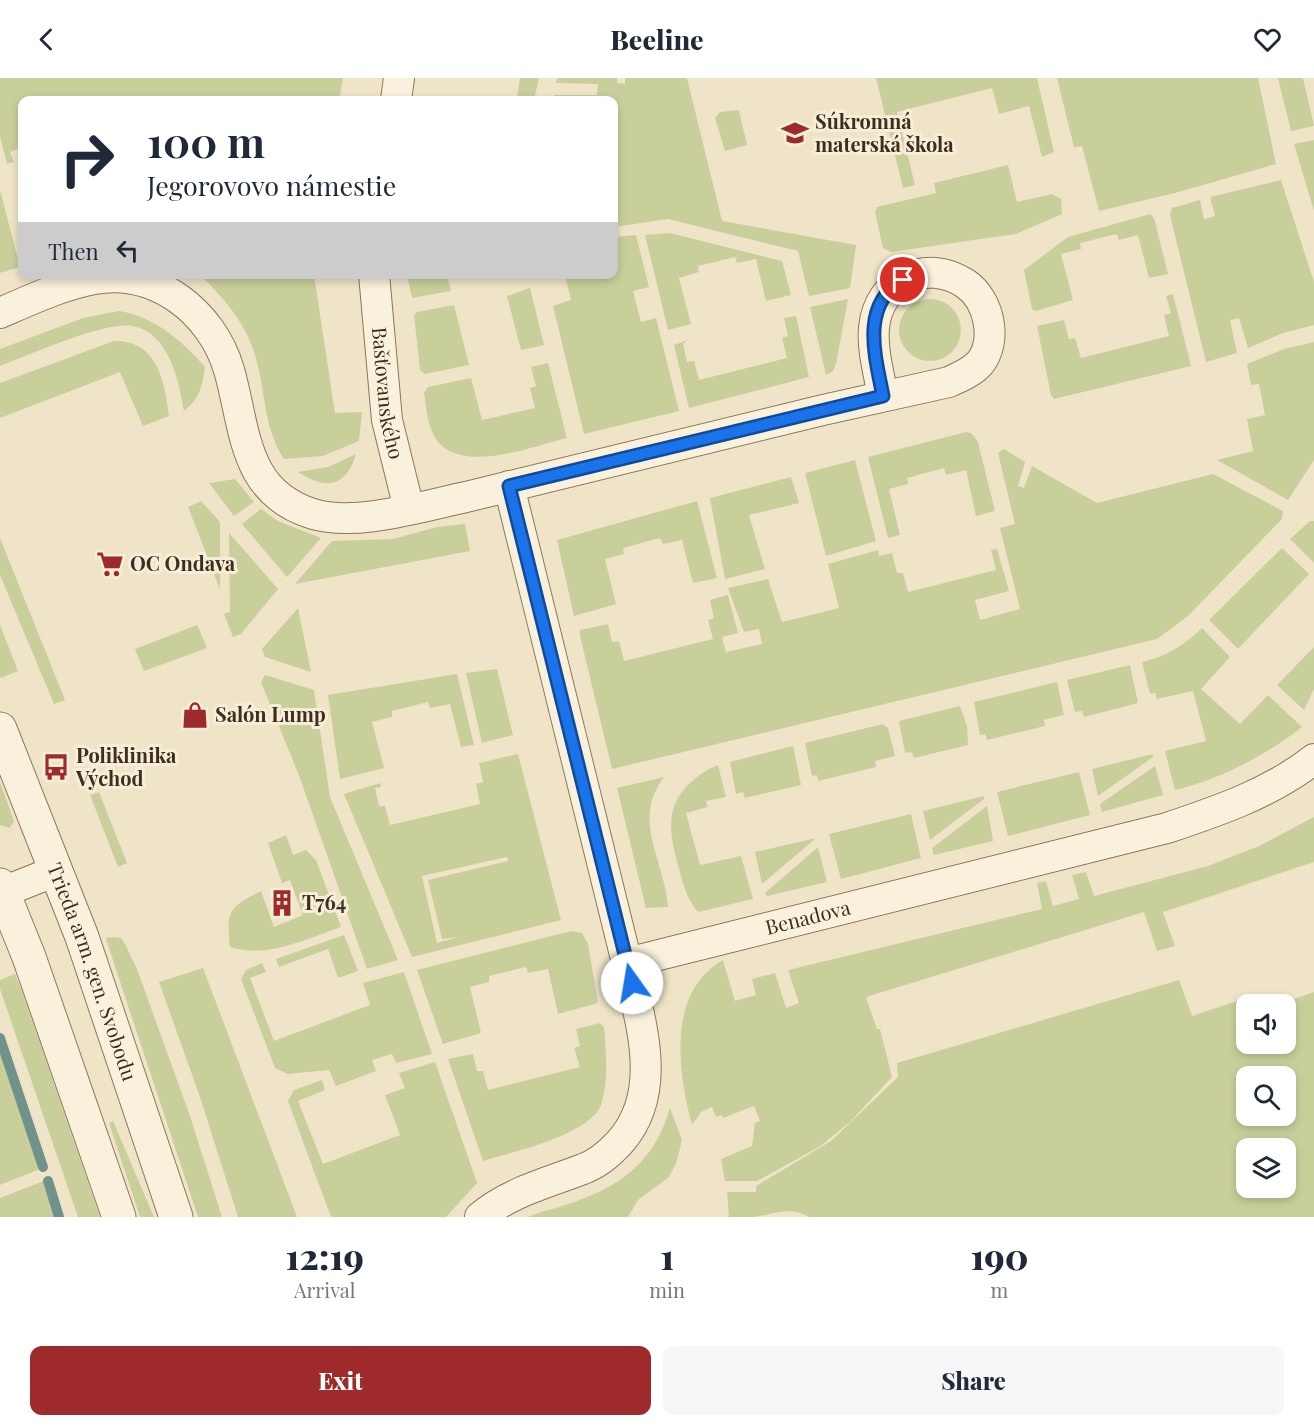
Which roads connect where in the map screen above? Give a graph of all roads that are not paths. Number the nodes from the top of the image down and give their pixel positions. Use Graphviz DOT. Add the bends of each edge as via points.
graph roads {
  1 [pos="399,78"];
  2 [pos="397,96"];
  3 [pos="95,279"];
  4 [pos="127,279"];
  5 [pos="374,279"];
  6 [pos="0,312"];
  7 [pos="883,396"];
  8 [pos="509,486"];
  9 [pos="409,509"];
  10 [pos="0,729"];
  11 [pos="1314,759"];
  12 [pos="56,871"];
  13 [pos="1,890"];
  14 [pos="627,963"];
  15 [pos="119,1217"];
  16 [pos="176,1217"];
  17 [pos="480,1217"];
  1 -- 2 [label="street"];
  3 -- 6 [label="street"];
  4 -- 9 [label="street" via="162,288 189,305 213,334 229,369 250,459 272,490 316,515 353,518"];
  5 -- 9 [label="street, Bašťovanského" via="387,420"];
  7 -- 7 [label="street" via="949,382 979,363 987,346 989,322 981,301 966,284 938,274 915,275 884,294 874,328"];
  7 -- 8 [label="street"];
  8 -- 9 [label="street"];
  8 -- 14 [label="street"];
  10 -- 12 [label="street, Trieda arm. gen. Svobodu"];
  11 -- 14 [label="street, Benadova" via="1261,792 1167,828"];
  12 -- 13 [label="street"];
  12 -- 16 [label="street, Trieda arm. gen. Svobodu"];
  13 -- 15 [label="street" via="37,979"];
  14 -- 17 [label="street" via="646,1063 642,1098 632,1125 610,1152 586,1168 529,1188"];
}
